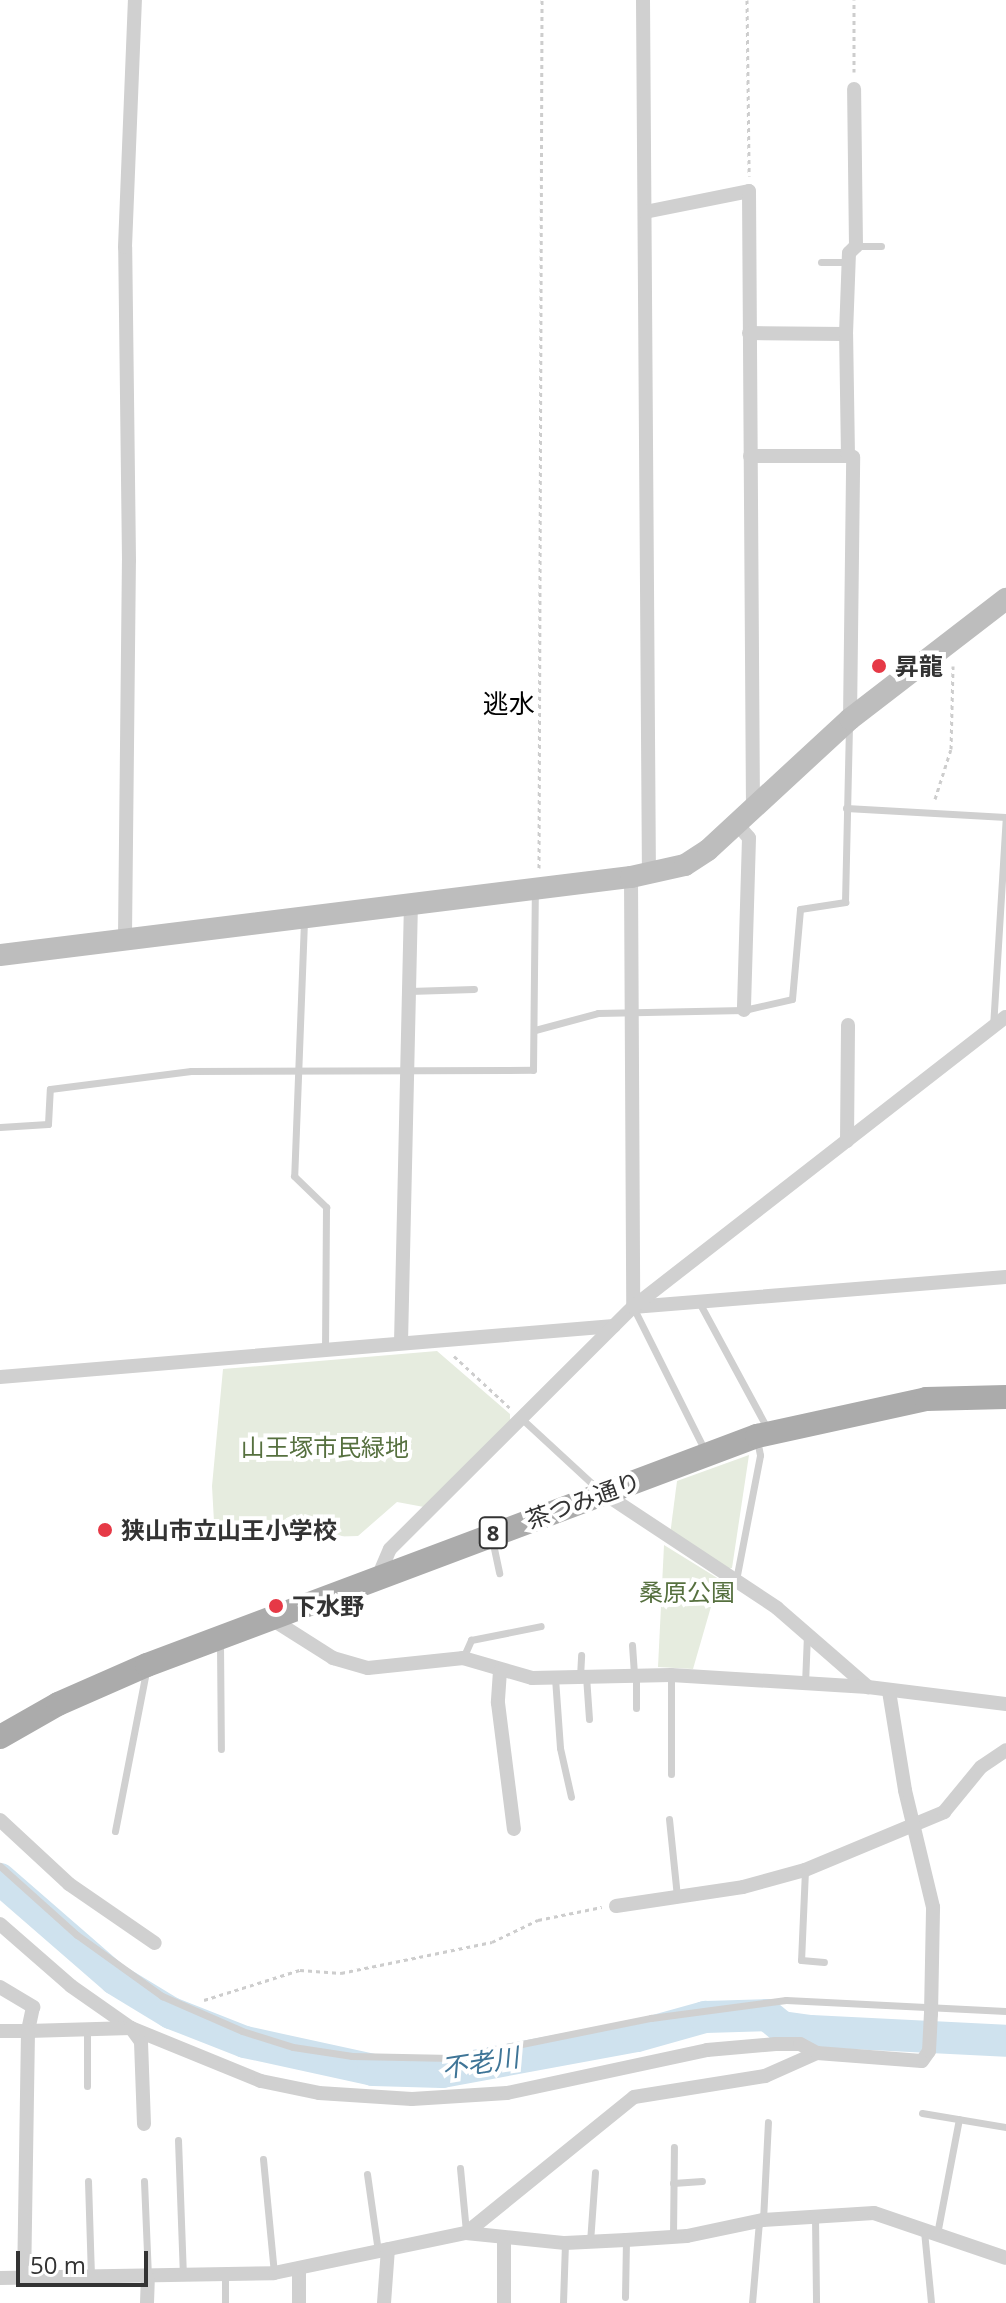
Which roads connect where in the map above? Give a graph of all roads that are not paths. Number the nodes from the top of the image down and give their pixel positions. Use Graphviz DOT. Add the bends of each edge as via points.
graph roads {
  1 [pos="135,0"];
  2 [pos="643,0"];
  3 [pos="854,89"];
  4 [pos="645,212"];
  5 [pos="856,246"];
  6 [pos="881,246"];
  7 [pos="821,262"];
  8 [pos="849,262"];
  9 [pos="749,333"];
  10 [pos="846,334"];
  11 [pos="750,456"];
  12 [pos="848,456"];
  13 [pos="1006,599"];
  14 [pos="850,719"];
  15 [pos="753,808"];
  16 [pos="846,808"];
  17 [pos="1006,817"];
  18 [pos="737,824"];
  19 [pos="640,875"];
  20 [pos="537,886"];
  21 [pos="411,902"];
  22 [pos="304,914"];
  23 [pos="125,937"];
  24 [pos="0,955"];
  25 [pos="474,989"];
  26 [pos="409,991"];
  27 [pos="744,1010"];
  28 [pos="634,1011"];
  29 [pos="1006,1017"];
  30 [pos="848,1025"];
  31 [pos="993,1027"];
  32 [pos="535,1030"];
  33 [pos="406,1069"];
  34 [pos="297,1072"];
  35 [pos="0,1127"];
  36 [pos="847,1141"];
  37 [pos="1006,1277"];
  38 [pos="700,1304"];
  39 [pos="633,1307"];
  40 [pos="614,1326"];
  41 [pos="401,1343"];
  42 [pos="325,1350"];
  43 [pos="0,1377"];
  44 [pos="1006,1397"];
  45 [pos="522,1419"];
  46 [pos="763,1434"];
  47 [pos="707,1455"];
  48 [pos="602,1492"];
  49 [pos="491,1534"];
  50 [pos="499,1573"];
  51 [pos="378,1577"];
  52 [pos="736,1580"];
  53 [pos="270,1618"];
  54 [pos="541,1626"];
  55 [pos="807,1632"];
  56 [pos="220,1638"];
  57 [pos="632,1645"];
  58 [pos="581,1655"];
  59 [pos="463,1658"];
  60 [pos="147,1665"];
  61 [pos="500,1671"];
  62 [pos="635,1674"];
  63 [pos="671,1675"];
  64 [pos="583,1676"];
  65 [pos="555,1678"];
  66 [pos="805,1684"];
  67 [pos="868,1687"];
  68 [pos="889,1691"];
  69 [pos="1006,1704"];
  70 [pos="636,1708"];
  71 [pos="589,1719"];
  72 [pos="0,1737"];
  73 [pos="221,1749"];
  74 [pos="1006,1750"];
  75 [pos="671,1774"];
  76 [pos="571,1797"];
  77 [pos="669,1819"];
  78 [pos="0,1820"];
  79 [pos="916,1825"];
  80 [pos="514,1829"];
  81 [pos="115,1831"];
  82 [pos="0,1866"];
  83 [pos="805,1870"];
  84 [pos="677,1897"];
  85 [pos="616,1906"];
  86 [pos="0,1924"];
  87 [pos="155,1943"];
  88 [pos="824,1962"];
  89 [pos="0,1987"];
  90 [pos="931,2011"];
  91 [pos="1006,2011"];
  92 [pos="131,2028"];
  93 [pos="87,2030"];
  94 [pos="0,2031"];
  95 [pos="28,2031"];
  96 [pos="817,2053"];
  97 [pos="87,2086"];
  98 [pos="922,2113"];
  99 [pos="959,2119"];
  100 [pos="768,2122"];
  101 [pos="144,2124"];
  102 [pos="1006,2127"];
  103 [pos="178,2140"];
  104 [pos="674,2147"];
  105 [pos="263,2159"];
  106 [pos="460,2168"];
  107 [pos="595,2172"];
  108 [pos="367,2174"];
  109 [pos="88,2181"];
  110 [pos="144,2181"];
  111 [pos="702,2181"];
  112 [pos="673,2183"];
  113 [pos="815,2217"];
  114 [pos="761,2221"];
  115 [pos="931,2231"];
  116 [pos="466,2233"];
  117 [pos="673,2237"];
  118 [pos="504,2239"];
  119 [pos="626,2240"];
  120 [pos="590,2242"];
  121 [pos="565,2243"];
  122 [pos="383,2250"];
  123 [pos="1006,2258"];
  124 [pos="299,2269"];
  125 [pos="274,2273"];
  126 [pos="225,2275"];
  127 [pos="183,2277"];
  128 [pos="0,2278"];
  129 [pos="148,2278"];
  130 [pos="24,2279"];
  131 [pos="91,2279"];
  132 [pos="625,2297"];
  133 [pos="147,2303"];
  134 [pos="225,2303"];
  135 [pos="299,2303"];
  136 [pos="384,2303"];
  137 [pos="504,2303"];
  138 [pos="563,2303"];
  139 [pos="752,2303"];
  140 [pos="816,2303"];
  141 [pos="931,2303"];
  1 -- 23 [label="street" via="125,247"];
  2 -- 4 [label="street"];
  3 -- 5 [label="street"];
  4 -- 9 [label="street" via="749,191"];
  4 -- 19 [label="street"];
  5 -- 6 [label="lane"];
  5 -- 8 [label="street"];
  7 -- 8 [label="lane"];
  8 -- 10 [label="street"];
  9 -- 10 [label="street"];
  9 -- 11 [label="street"];
  10 -- 12 [label="street"];
  11 -- 12 [label="street"];
  11 -- 15 [label="street"];
  12 -- 14 [label="street" via="853,457"];
  13 -- 14 [label="street"];
  14 -- 15 [label="street"];
  14 -- 16 [label="lane"];
  15 -- 18 [label="street"];
  16 -- 17 [label="lane"];
  16 -- 27 [label="lane" via="845,902 800,909 792,999"];
  17 -- 31 [label="lane"];
  18 -- 19 [label="street" via="698,857"];
  18 -- 27 [label="street" via="749,838"];
  19 -- 20 [label="street"];
  19 -- 28 [label="street"];
  20 -- 21 [label="street"];
  20 -- 32 [label="lane"];
  21 -- 22 [label="street"];
  21 -- 26 [label="street"];
  22 -- 23 [label="street"];
  22 -- 34 [label="lane"];
  23 -- 24 [label="street"];
  25 -- 26 [label="lane"];
  26 -- 33 [label="street"];
  27 -- 28 [label="lane"];
  28 -- 32 [label="lane" via="598,1013"];
  28 -- 39 [label="street"];
  29 -- 31 [label="street"];
  30 -- 36 [label="street"];
  31 -- 36 [label="street"];
  32 -- 33 [label="lane" via="533,1070"];
  33 -- 34 [label="lane"];
  33 -- 41 [label="street"];
  34 -- 35 [label="lane" via="191,1071 50,1089 48,1124"];
  34 -- 42 [label="lane" via="294,1176 326,1207"];
  36 -- 39 [label="street"];
  37 -- 38 [label="street"];
  38 -- 39 [label="street"];
  38 -- 46 [label="lane"];
  39 -- 40 [label="street"];
  39 -- 47 [label="lane"];
  40 -- 41 [label="street"];
  40 -- 45 [label="street"];
  41 -- 42 [label="street"];
  42 -- 43 [label="street"];
  44 -- 46 [label="main road, 茶つみ通り / 8" via="926,1399"];
  45 -- 48 [label="lane"];
  45 -- 51 [label="street" via="390,1549"];
  46 -- 47 [label="main road, 茶つみ通り / 8"];
  46 -- 52 [label="lane"];
  47 -- 48 [label="main road, 茶つみ通り / 8"];
  48 -- 49 [label="main road, 茶つみ通り / 8"];
  48 -- 52 [label="street"];
  49 -- 50 [label="lane"];
  49 -- 51 [label="main road, 茶つみ通り / 8"];
  51 -- 53 [label="main road, 茶つみ通り / 8"];
  52 -- 55 [label="street"];
  53 -- 56 [label="main road, 茶つみ通り / 8"];
  53 -- 59 [label="street" via="333,1658 357,1666"];
  54 -- 59 [label="lane" via="471,1640"];
  55 -- 66 [label="lane"];
  55 -- 67 [label="street"];
  56 -- 60 [label="main road, 茶つみ通り / 8"];
  56 -- 73 [label="lane"];
  57 -- 62 [label="lane"];
  58 -- 64 [label="lane"];
  59 -- 61 [label="street"];
  60 -- 72 [label="main road, 茶つみ通り / 8" via="58,1704"];
  60 -- 81 [label="lane"];
  61 -- 65 [label="street"];
  61 -- 80 [label="street" via="498,1703"];
  62 -- 63 [label="street"];
  62 -- 64 [label="street"];
  62 -- 70 [label="lane"];
  63 -- 66 [label="street"];
  63 -- 75 [label="lane"];
  64 -- 65 [label="street"];
  64 -- 71 [label="lane"];
  65 -- 76 [label="lane" via="560,1748"];
  66 -- 67 [label="street"];
  67 -- 68 [label="street"];
  68 -- 69 [label="street"];
  68 -- 79 [label="street"];
  74 -- 79 [label="street" via="981,1767 944,1812"];
  77 -- 84 [label="lane"];
  78 -- 87 [label="street" via="69,1884"];
  79 -- 83 [label="street"];
  79 -- 90 [label="street" via="933,1907"];
  82 -- 90 [label="lane" via="129,1976 186,2008 293,2047 396,2058 468,2055 732,2005 786,2000"];
  83 -- 84 [label="street"];
  83 -- 88 [label="lane" via="801,1960"];
  84 -- 85 [label="street"];
  86 -- 92 [label="street" via="71,1986"];
  89 -- 95 [label="street" via="33,2007"];
  90 -- 91 [label="lane"];
  90 -- 96 [label="street" via="929,2051 922,2061"];
  92 -- 93 [label="street"];
  92 -- 96 [label="street" via="261,2081 319,2093 412,2099 507,2093 743,2046 800,2044"];
  92 -- 101 [label="street" via="141,2042"];
  93 -- 95 [label="street"];
  93 -- 97 [label="lane"];
  94 -- 95 [label="street"];
  95 -- 130 [label="street"];
  96 -- 116 [label="street" via="765,2076 634,2097"];
  98 -- 99 [label="lane"];
  99 -- 102 [label="lane"];
  99 -- 115 [label="lane"];
  100 -- 114 [label="lane"];
  103 -- 127 [label="lane"];
  104 -- 112 [label="lane"];
  105 -- 125 [label="lane"];
  106 -- 116 [label="lane"];
  107 -- 120 [label="lane"];
  108 -- 122 [label="lane"];
  109 -- 131 [label="lane"];
  110 -- 129 [label="lane"];
  111 -- 112 [label="lane"];
  112 -- 117 [label="lane"];
  113 -- 114 [label="street"];
  113 -- 115 [label="street" via="874,2213"];
  113 -- 140 [label="lane"];
  114 -- 117 [label="street"];
  114 -- 139 [label="lane"];
  115 -- 123 [label="street"];
  115 -- 141 [label="lane"];
  116 -- 118 [label="street"];
  116 -- 122 [label="street"];
  117 -- 119 [label="street"];
  118 -- 121 [label="street"];
  118 -- 137 [label="street"];
  119 -- 120 [label="street"];
  119 -- 132 [label="lane"];
  120 -- 121 [label="street"];
  121 -- 138 [label="lane"];
  122 -- 124 [label="street"];
  122 -- 136 [label="street"];
  124 -- 125 [label="street"];
  124 -- 135 [label="street"];
  125 -- 126 [label="street"];
  126 -- 127 [label="street"];
  126 -- 134 [label="lane"];
  127 -- 129 [label="street"];
  128 -- 130 [label="street"];
  129 -- 131 [label="street"];
  129 -- 133 [label="street"];
  130 -- 131 [label="street"];
}
